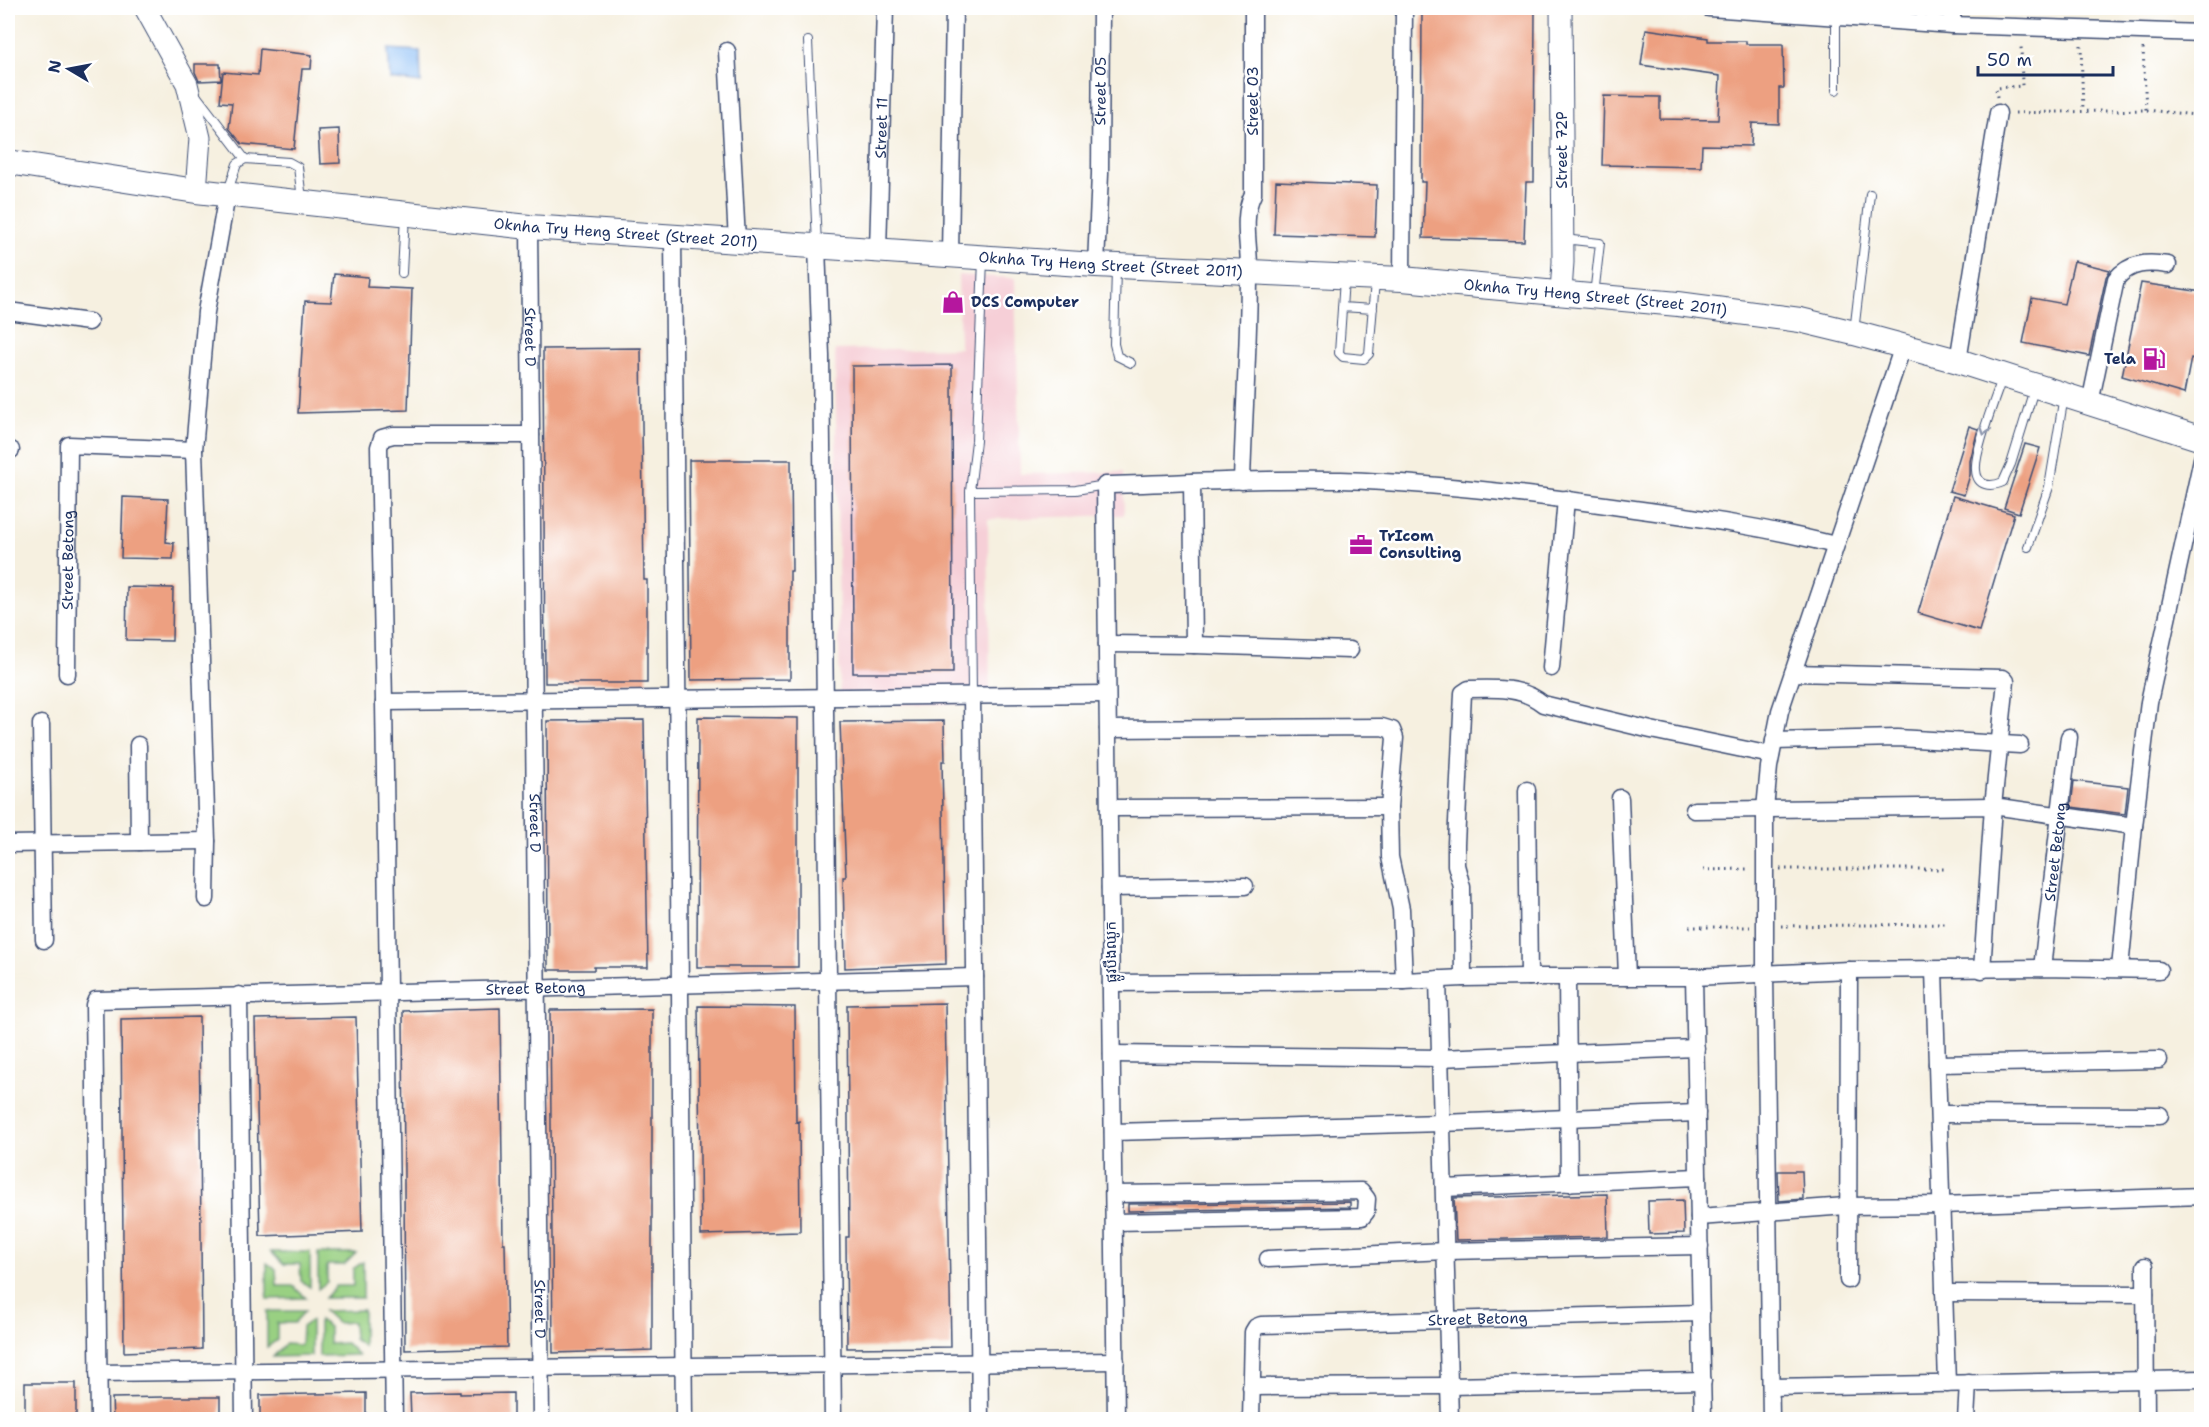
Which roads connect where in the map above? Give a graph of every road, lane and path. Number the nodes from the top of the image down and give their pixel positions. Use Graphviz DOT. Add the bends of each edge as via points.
graph roads {
  1 [pos="145,8"];
  2 [pos="885,8"];
  3 [pos="954,8"];
  4 [pos="1101,8"];
  5 [pos="1253,8"];
  6 [pos="1404,8"];
  7 [pos="1561,8"];
  8 [pos="1709,8"];
  9 [pos="1952,8"];
  10 [pos="1836,16"];
  11 [pos="1952,26"];
  12 [pos="2020,27"];
  13 [pos="2081,29"];
  14 [pos="2142,31"];
  15 [pos="2202,33"];
  16 [pos="808,41"];
  17 [pos="728,51"];
  18 [pos="187,84"];
  19 [pos="1836,90"];
  20 [pos="2146,110"];
  21 [pos="2083,111"];
  22 [pos="2202,112"];
  23 [pos="1998,113"];
  24 [pos="245,159"];
  25 [pos="8,162"];
  26 [pos="196,191"];
  27 [pos="1870,194"];
  28 [pos="227,195"];
  29 [pos="303,203"];
  30 [pos="405,214"];
  31 [pos="530,227"];
  32 [pos="673,237"];
  33 [pos="1563,239"];
  34 [pos="737,241"];
  35 [pos="817,246"];
  36 [pos="878,250"];
  37 [pos="950,255"];
  38 [pos="983,257"];
  39 [pos="1106,265"];
  40 [pos="2168,265"];
  41 [pos="1250,271"];
  42 [pos="402,273"];
  43 [pos="1344,276"];
  44 [pos="1376,278"];
  45 [pos="1402,279"];
  46 [pos="1561,292"];
  47 [pos="1594,296"];
  48 [pos="1342,307"];
  49 [pos="1373,309"];
  50 [pos="8,311"];
  51 [pos="88,322"];
  52 [pos="1854,333"];
  53 [pos="1903,346"];
  54 [pos="1958,361"];
  55 [pos="1131,363"];
  56 [pos="2003,375"];
  57 [pos="2035,386"];
  58 [pos="2064,395"];
  59 [pos="2090,403"];
  60 [pos="531,435"];
  61 [pos="2202,439"];
  62 [pos="194,450"];
  63 [pos="2202,459"];
  64 [pos="1242,480"];
  65 [pos="1192,482"];
  66 [pos="1105,485"];
  67 [pos="970,491"];
  68 [pos="1566,499"];
  69 [pos="1835,545"];
  70 [pos="2028,547"];
  71 [pos="1107,644"];
  72 [pos="1194,645"];
  73 [pos="1350,650"];
  74 [pos="1551,668"];
  75 [pos="1793,673"];
  76 [pos="67,674"];
  77 [pos="1107,694"];
  78 [pos="972,696"];
  79 [pos="825,698"];
  80 [pos="678,699"];
  81 [pos="534,700"];
  82 [pos="384,702"];
  83 [pos="42,724"];
  84 [pos="1108,729"];
  85 [pos="2069,737"];
  86 [pos="138,745"];
  87 [pos="2001,745"];
  88 [pos="2020,745"];
  89 [pos="1773,748"];
  90 [pos="1527,790"];
  91 [pos="1620,798"];
  92 [pos="1993,806"];
  93 [pos="1389,807"];
  94 [pos="1109,808"];
  95 [pos="1765,809"];
  96 [pos="1694,810"];
  97 [pos="2060,815"];
  98 [pos="2134,826"];
  99 [pos="207,841"];
  100 [pos="139,842"];
  101 [pos="8,844"];
  102 [pos="42,844"];
  103 [pos="1765,869"];
  104 [pos="1944,869"];
  105 [pos="1703,870"];
  106 [pos="1245,886"];
  107 [pos="1110,888"];
  108 [pos="206,899"];
  109 [pos="1945,924"];
  110 [pos="1689,927"];
  111 [pos="1765,927"];
  112 [pos="44,940"];
  113 [pos="2042,968"];
  114 [pos="2120,968"];
  115 [pos="1849,970"];
  116 [pos="1934,970"];
  117 [pos="1982,970"];
  118 [pos="2159,970"];
  119 [pos="1765,974"];
  120 [pos="975,977"];
  121 [pos="1528,977"];
  122 [pos="1627,977"];
  123 [pos="1694,977"];
  124 [pos="1463,978"];
  125 [pos="1567,978"];
  126 [pos="829,980"];
  127 [pos="1438,980"];
  128 [pos="1404,981"];
  129 [pos="1111,982"];
  130 [pos="680,984"];
  131 [pos="537,988"];
  132 [pos="388,991"];
  133 [pos="239,995"];
  134 [pos="1696,1048"];
  135 [pos="1567,1053"];
  136 [pos="1112,1054"];
  137 [pos="1440,1058"];
  138 [pos="2158,1060"];
  139 [pos="1937,1064"];
  140 [pos="1697,1113"];
  141 [pos="1939,1114"];
  142 [pos="2160,1115"];
  143 [pos="1568,1118"];
  144 [pos="1442,1123"];
  145 [pos="1113,1132"];
  146 [pos="1698,1177"];
  147 [pos="1569,1183"];
  148 [pos="1444,1188"];
  149 [pos="1114,1194"];
  150 [pos="2202,1196"];
  151 [pos="1941,1205"];
  152 [pos="1846,1206"];
  153 [pos="1769,1210"];
  154 [pos="1699,1217"];
  155 [pos="1115,1221"];
  156 [pos="1700,1246"];
  157 [pos="1446,1251"];
  158 [pos="1268,1258"];
  159 [pos="2145,1266"];
  160 [pos="1848,1280"];
  161 [pos="1944,1293"];
  162 [pos="2145,1294"];
  163 [pos="1701,1313"];
  164 [pos="1447,1319"];
  165 [pos="1116,1361"];
  166 [pos="979,1363"];
  167 [pos="832,1364"];
  168 [pos="684,1366"];
  169 [pos="540,1368"];
  170 [pos="393,1370"];
  171 [pos="244,1371"];
  172 [pos="98,1373"];
  173 [pos="2147,1379"];
  174 [pos="2202,1379"];
  175 [pos="1702,1381"];
  176 [pos="1968,1383"];
  177 [pos="1947,1384"];
  178 [pos="1449,1386"];
  179 [pos="1251,1387"];
  180 [pos="1771,1387"];
  181 [pos="99,1419"];
  182 [pos="244,1419"];
  183 [pos="394,1419"];
  184 [pos="541,1419"];
  185 [pos="684,1419"];
  186 [pos="833,1419"];
  187 [pos="980,1419"];
  188 [pos="1116,1419"];
  189 [pos="1251,1419"];
  190 [pos="1450,1419"];
  191 [pos="1703,1419"];
  192 [pos="1771,1419"];
  193 [pos="1966,1419"];
  194 [pos="2146,1419"];
  1 -- 18 [label="street"];
  2 -- 36 [label="street, Street 11"];
  3 -- 37 [label="street"];
  4 -- 39 [label="street, Street 05" via="1100,174"];
  5 -- 41 [label="street, Street 03" via="1253,194 1258,202 1258,231"];
  6 -- 45 [label="street"];
  7 -- 33 [label="street, Street 72P"];
  8 -- 10 [label="street"];
  9 -- 11 [label="street"];
  10 -- 11 [label="street"];
  10 -- 19 [label="lane"];
  11 -- 12 [label="street"];
  12 -- 13 [label="street"];
  12 -- 23 [label="path" via="2022,86 1996,88"];
  13 -- 14 [label="street"];
  13 -- 21 [label="path"];
  14 -- 15 [label="street"];
  14 -- 20 [label="path"];
  16 -- 35 [label="lane"];
  17 -- 34 [label="street"];
  18 -- 24 [label="lane"];
  18 -- 26 [label="street" via="200,138"];
  20 -- 21 [label="path"];
  20 -- 22 [label="path" via="2196,115"];
  21 -- 23 [label="path"];
  23 -- 54 [label="street"];
  24 -- 28 [label="lane" via="237,164"];
  24 -- 29 [label="lane" via="290,162 298,167"];
  25 -- 26 [label="main road, Oknha Try Heng Street (Street 2011)"];
  26 -- 28 [label="main road, Oknha Try Heng Street (Street 2011)"];
  27 -- 52 [label="lane"];
  28 -- 29 [label="main road, Oknha Try Heng Street (Street 2011)"];
  28 -- 62 [label="street" via="206,312"];
  29 -- 30 [label="main road, Oknha Try Heng Street (Street 2011)"];
  30 -- 31 [label="main road, Oknha Try Heng Street (Street 2011)"];
  30 -- 42 [label="lane"];
  31 -- 32 [label="main road, Oknha Try Heng Street (Street 2011)"];
  31 -- 60 [label="street, Street D"];
  32 -- 34 [label="main road, Oknha Try Heng Street (Street 2011)"];
  32 -- 80 [label="street"];
  33 -- 46 [label="street, Street 72P"];
  33 -- 47 [label="lane" via="1600,243"];
  34 -- 35 [label="main road, Oknha Try Heng Street (Street 2011)"];
  35 -- 36 [label="main road, Oknha Try Heng Street (Street 2011)"];
  35 -- 79 [label="street"];
  36 -- 37 [label="main road, Oknha Try Heng Street (Street 2011)"];
  37 -- 38 [label="main road, Oknha Try Heng Street (Street 2011)"];
  38 -- 39 [label="main road, Oknha Try Heng Street (Street 2011)"];
  38 -- 67 [label="lane" via="976,441"];
  39 -- 41 [label="main road, Oknha Try Heng Street (Street 2011)"];
  39 -- 55 [label="lane" via="1113,344 1118,356"];
  40 -- 59 [label="street" via="2145,262 2122,271 2116,279"];
  41 -- 43 [label="main road, Oknha Try Heng Street (Street 2011)"];
  41 -- 64 [label="street, Street 03"];
  43 -- 44 [label="main road, Oknha Try Heng Street (Street 2011)"];
  43 -- 48 [label="lane"];
  44 -- 45 [label="main road, Oknha Try Heng Street (Street 2011)"];
  44 -- 49 [label="lane"];
  45 -- 46 [label="main road, Oknha Try Heng Street (Street 2011)"];
  46 -- 47 [label="main road, Oknha Try Heng Street (Street 2011)"];
  47 -- 52 [label="main road, Oknha Try Heng Street (Street 2011)" via="1800,320"];
  48 -- 49 [label="lane"];
  48 -- 49 [label="lane" via="1339,353 1364,359 1368,358"];
  50 -- 51 [label="street"];
  52 -- 53 [label="main road, Oknha Try Heng Street (Street 2011)"];
  53 -- 54 [label="main road, Oknha Try Heng Street (Street 2011)"];
  53 -- 69 [label="street"];
  54 -- 56 [label="main road, Oknha Try Heng Street (Street 2011)"];
  56 -- 57 [label="main road, Oknha Try Heng Street (Street 2011)"];
  56 -- 57 [label="lane, one-way" via="1978,453 1976,471 1986,486 2003,482"];
  57 -- 58 [label="main road, Oknha Try Heng Street (Street 2011)"];
  58 -- 59 [label="main road, Oknha Try Heng Street (Street 2011)"];
  58 -- 70 [label="lane" via="2049,487"];
  59 -- 61 [label="main road, Oknha Try Heng Street (Street 2011)"];
  60 -- 81 [label="street, Street D"];
  60 -- 82 [label="street" via="382,438 379,447"];
  62 -- 76 [label="street, Street Betong" via="69,446"];
  62 -- 99 [label="street"];
  63 -- 98 [label="street" via="2148,702"];
  64 -- 65 [label="street"];
  64 -- 68 [label="street" via="1437,485"];
  65 -- 66 [label="street"];
  65 -- 72 [label="street"];
  66 -- 67 [label="lane" via="1076,490"];
  66 -- 71 [label="street, ផ្លូវបឹងឈូក"];
  67 -- 78 [label="lane"];
  68 -- 69 [label="street" via="1713,520"];
  68 -- 74 [label="street"];
  69 -- 75 [label="street"];
  71 -- 72 [label="street"];
  71 -- 77 [label="street, ផ្លូវបឹងឈូក"];
  72 -- 73 [label="street"];
  75 -- 87 [label="street" via="2003,678 2006,681"];
  75 -- 89 [label="street"];
  77 -- 78 [label="street"];
  77 -- 84 [label="street, ផ្លូវបឹងឈូក"];
  78 -- 79 [label="street"];
  78 -- 120 [label="street"];
  79 -- 80 [label="street"];
  79 -- 126 [label="street"];
  80 -- 81 [label="street"];
  80 -- 130 [label="street"];
  81 -- 82 [label="street"];
  81 -- 131 [label="street, Street D"];
  82 -- 132 [label="street"];
  83 -- 102 [label="street"];
  84 -- 93 [label="street" via="1382,727 1392,730 1395,738"];
  84 -- 94 [label="street, ផ្លូវបឹងឈូក"];
  85 -- 97 [label="street, Street Betong"];
  86 -- 100 [label="street"];
  87 -- 88 [label="street"];
  87 -- 89 [label="street" via="1897,738"];
  87 -- 92 [label="street"];
  89 -- 95 [label="street"];
  89 -- 124 [label="street" via="1651,730 1543,704 1533,695 1513,690 1469,689 1464,693 1456,810"];
  90 -- 121 [label="street"];
  91 -- 122 [label="street"];
  92 -- 95 [label="street"];
  92 -- 97 [label="street"];
  92 -- 117 [label="street"];
  93 -- 94 [label="street"];
  93 -- 128 [label="street" via="1390,857 1401,909"];
  94 -- 107 [label="street, ផ្លូវបឹងឈូក"];
  95 -- 96 [label="street"];
  95 -- 103 [label="street"];
  97 -- 98 [label="street"];
  97 -- 113 [label="street, Street Betong"];
  98 -- 114 [label="street"];
  99 -- 100 [label="street"];
  99 -- 108 [label="street"];
  100 -- 102 [label="street"];
  101 -- 102 [label="street"];
  102 -- 112 [label="street"];
  103 -- 104 [label="path"];
  103 -- 105 [label="path"];
  103 -- 111 [label="street"];
  106 -- 107 [label="street"];
  107 -- 129 [label="street, ផ្លូវបឹងឈូក"];
  109 -- 111 [label="path"];
  110 -- 111 [label="path"];
  111 -- 119 [label="street"];
  113 -- 114 [label="street"];
  113 -- 117 [label="street"];
  114 -- 118 [label="street"];
  115 -- 116 [label="street"];
  115 -- 119 [label="street"];
  115 -- 152 [label="street"];
  116 -- 117 [label="street"];
  116 -- 139 [label="street"];
  119 -- 123 [label="street"];
  119 -- 153 [label="street"];
  120 -- 126 [label="street, Street Betong"];
  120 -- 166 [label="street"];
  121 -- 124 [label="street"];
  121 -- 125 [label="street"];
  122 -- 123 [label="street"];
  122 -- 125 [label="street"];
  123 -- 134 [label="street"];
  124 -- 127 [label="street"];
  125 -- 135 [label="street"];
  126 -- 130 [label="street, Street Betong"];
  126 -- 167 [label="street"];
  127 -- 128 [label="street"];
  127 -- 137 [label="street"];
  128 -- 129 [label="street"];
  129 -- 136 [label="street, ផ្លូវបឹងឈូក"];
  130 -- 131 [label="street, Street Betong"];
  130 -- 168 [label="street"];
  131 -- 132 [label="street, Street Betong"];
  131 -- 169 [label="street, Street D"];
  132 -- 133 [label="street, Street Betong"];
  132 -- 170 [label="street"];
  133 -- 171 [label="street"];
  133 -- 172 [label="street, Street Betong" via="96,1000 94,1005"];
  134 -- 135 [label="street"];
  134 -- 140 [label="street"];
  135 -- 137 [label="street"];
  135 -- 143 [label="street"];
  136 -- 137 [label="street"];
  136 -- 145 [label="street, ផ្លូវបឹងឈូក"];
  137 -- 144 [label="street"];
  138 -- 139 [label="street"];
  139 -- 141 [label="street"];
  140 -- 143 [label="street"];
  140 -- 146 [label="street"];
  141 -- 142 [label="street"];
  141 -- 151 [label="street"];
  143 -- 144 [label="street"];
  143 -- 147 [label="street"];
  144 -- 145 [label="street"];
  144 -- 148 [label="street"];
  145 -- 149 [label="street, ផ្លូវបឹងឈូក"];
  146 -- 147 [label="street"];
  146 -- 154 [label="street"];
  147 -- 148 [label="street"];
  148 -- 157 [label="street"];
  149 -- 155 [label="street, ផ្លូវបឹងឈូក"];
  149 -- 155 [label="street" via="1361,1191 1367,1199 1362,1217"];
  150 -- 151 [label="street"];
  151 -- 152 [label="street"];
  151 -- 161 [label="street"];
  152 -- 153 [label="street"];
  152 -- 160 [label="street"];
  153 -- 154 [label="street"];
  153 -- 180 [label="street"];
  154 -- 156 [label="street"];
  155 -- 165 [label="street, ផ្លូវបឹងឈូក"];
  156 -- 157 [label="street"];
  156 -- 163 [label="street"];
  157 -- 158 [label="street"];
  157 -- 164 [label="street"];
  159 -- 162 [label="street"];
  161 -- 162 [label="street"];
  161 -- 177 [label="street"];
  162 -- 173 [label="street"];
  163 -- 164 [label="street, Street Betong"];
  163 -- 175 [label="street"];
  164 -- 178 [label="street"];
  164 -- 179 [label="street, Street Betong" via="1269,1323 1256,1327"];
  165 -- 166 [label="street"];
  165 -- 188 [label="street, ផ្លូវបឹងឈូក"];
  166 -- 167 [label="street"];
  166 -- 187 [label="street"];
  167 -- 168 [label="street"];
  167 -- 186 [label="street"];
  168 -- 169 [label="street"];
  168 -- 185 [label="street"];
  169 -- 170 [label="street"];
  169 -- 184 [label="street, Street D"];
  170 -- 171 [label="street"];
  170 -- 183 [label="street"];
  171 -- 172 [label="street"];
  171 -- 182 [label="street"];
  172 -- 181 [label="street"];
  173 -- 174 [label="street"];
  173 -- 176 [label="street"];
  173 -- 194 [label="street"];
  175 -- 178 [label="street"];
  175 -- 191 [label="street"];
  176 -- 177 [label="street"];
  176 -- 193 [label="street"];
  177 -- 180 [label="street"];
  178 -- 179 [label="street"];
  178 -- 190 [label="street"];
  179 -- 189 [label="street"];
  180 -- 192 [label="street"];
}
